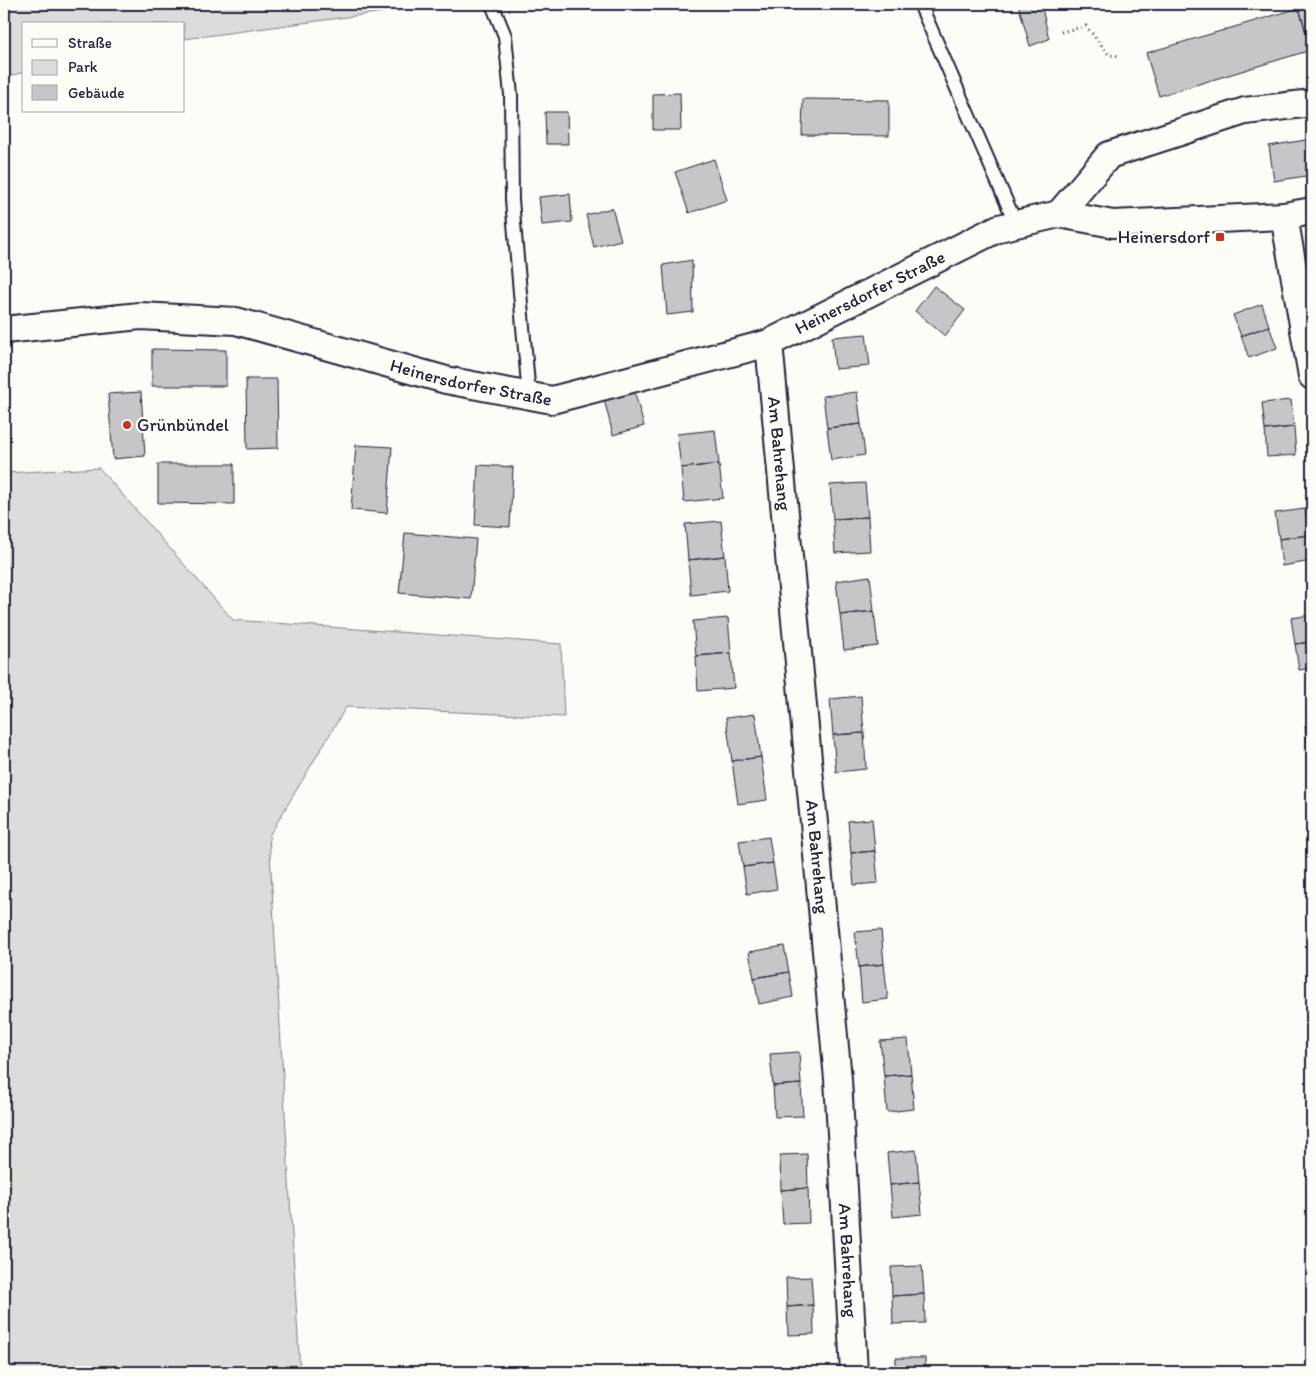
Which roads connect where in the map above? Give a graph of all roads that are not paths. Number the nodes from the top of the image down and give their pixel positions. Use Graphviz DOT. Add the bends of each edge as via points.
graph roads {
  1 [pos="492,4"];
  2 [pos="920,4"];
  3 [pos="1312,103"];
  4 [pos="1312,210"];
  5 [pos="1059,214"];
  6 [pos="1284,216"];
  7 [pos="1016,224"];
  8 [pos="4,330"];
  9 [pos="769,343"];
  10 [pos="1312,376"];
  11 [pos="529,396"];
  12 [pos="854,1372"];
  1 -- 11 [label="lane" via="505,36 511,95 512,200"];
  2 -- 7 [label="lane"];
  3 -- 5 [label="street" via="1245,111 1109,155"];
  4 -- 6 [label="street, Heinersdorfer Straße"];
  5 -- 6 [label="street, Heinersdorfer Straße" via="1113,224"];
  5 -- 7 [label="street, Heinersdorfer Straße"];
  6 -- 10 [label="street"];
  7 -- 9 [label="street, Heinersdorfer Straße" via="999,228"];
  8 -- 11 [label="street, Heinersdorfer Straße" via="140,316 236,321 446,380"];
  9 -- 11 [label="street, Heinersdorfer Straße" via="552,400"];
  9 -- 12 [label="street, Am Bahrehang" via="838,1079"];
}
